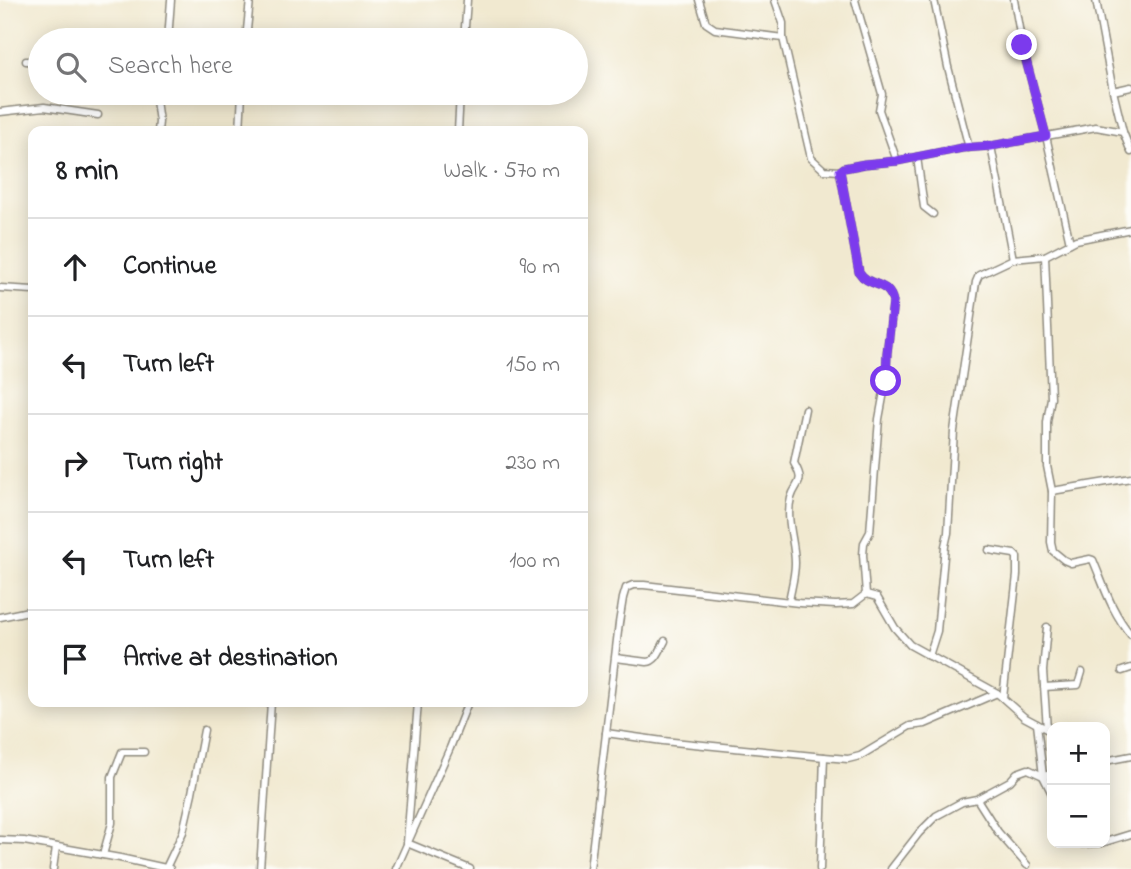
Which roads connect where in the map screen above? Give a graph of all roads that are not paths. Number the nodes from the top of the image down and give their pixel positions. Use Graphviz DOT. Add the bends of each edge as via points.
graph roads {
  1 [pos="171,0"];
  2 [pos="250,0"];
  3 [pos="467,0"];
  4 [pos="699,0"];
  5 [pos="775,0"];
  6 [pos="855,0"];
  7 [pos="934,0"];
  8 [pos="1014,0"];
  9 [pos="1096,0"];
  10 [pos="169,28"];
  11 [pos="247,28"];
  12 [pos="465,28"];
  13 [pos="783,38"];
  14 [pos="1131,86"];
  15 [pos="1113,91"];
  16 [pos="157,105"];
  17 [pos="241,105"];
  18 [pos="459,105"];
  19 [pos="0,112"];
  20 [pos="98,115"];
  21 [pos="159,126"];
  22 [pos="240,126"];
  23 [pos="458,126"];
  24 [pos="1123,132"];
  25 [pos="1046,136"];
  26 [pos="991,146"];
  27 [pos="969,148"];
  28 [pos="1131,152"];
  29 [pos="917,157"];
  30 [pos="897,161"];
  31 [pos="840,171"];
  32 [pos="933,214"];
  33 [pos="1131,229"];
  34 [pos="1070,243"];
  35 [pos="1045,256"];
  36 [pos="1013,259"];
  37 [pos="0,288"];
  38 [pos="28,290"];
  39 [pos="805,409"];
  40 [pos="1131,478"];
  41 [pos="1052,491"];
  42 [pos="989,550"];
  43 [pos="866,594"];
  44 [pos="789,601"];
  45 [pos="28,611"];
  46 [pos="0,617"];
  47 [pos="1047,627"];
  48 [pos="1131,635"];
  49 [pos="665,641"];
  50 [pos="929,656"];
  51 [pos="616,658"];
  52 [pos="1131,667"];
  53 [pos="1122,671"];
  54 [pos="1082,672"];
  55 [pos="1044,687"];
  56 [pos="1000,696"];
  57 [pos="271,707"];
  58 [pos="418,707"];
  59 [pos="466,707"];
  60 [pos="1049,722"];
  61 [pos="1037,724"];
  62 [pos="1047,729"];
  63 [pos="204,730"];
  64 [pos="606,733"];
  65 [pos="144,752"];
  66 [pos="1131,756"];
  67 [pos="824,757"];
  68 [pos="1110,760"];
  69 [pos="1047,775"];
  70 [pos="1043,776"];
  71 [pos="1048,785"];
  72 [pos="977,799"];
  73 [pos="1131,834"];
  74 [pos="0,840"];
  75 [pos="1110,840"];
  76 [pos="407,843"];
  77 [pos="56,847"];
  78 [pos="103,855"];
  79 [pos="1027,865"];
  80 [pos="53,869"];
  81 [pos="168,869"];
  82 [pos="260,869"];
  83 [pos="396,869"];
  84 [pos="470,869"];
  85 [pos="590,869"];
  86 [pos="820,869"];
  87 [pos="891,869"];
  1 -- 10 [label="street"];
  2 -- 11 [label="street"];
  3 -- 12 [label="street"];
  4 -- 13 [label="street" via="706,23 715,29"];
  5 -- 13 [label="street"];
  6 -- 30 [label="street" via="882,94 879,110"];
  7 -- 27 [label="street"];
  8 -- 25 [label="street"];
  9 -- 15 [label="street"];
  13 -- 31 [label="street" via="811,158 824,170"];
  14 -- 15 [label="street"];
  15 -- 24 [label="street"];
  16 -- 21 [label="street"];
  17 -- 22 [label="street"];
  18 -- 23 [label="street"];
  19 -- 20 [label="street" via="44,107"];
  24 -- 25 [label="street" via="1096,127"];
  24 -- 28 [label="street"];
  25 -- 26 [label="street"];
  25 -- 34 [label="street"];
  26 -- 27 [label="street"];
  26 -- 36 [label="street"];
  27 -- 29 [label="street"];
  29 -- 30 [label="street"];
  29 -- 32 [label="street" via="924,207"];
  30 -- 31 [label="street"];
  31 -- 43 [label="street" via="859,272 886,287 893,302 870,532 864,543"];
  33 -- 34 [label="street"];
  34 -- 35 [label="street"];
  35 -- 36 [label="street"];
  35 -- 41 [label="street" via="1051,398 1047,466"];
  36 -- 50 [label="street" via="979,275 976,282 954,431 937,631"];
  37 -- 38 [label="street"];
  39 -- 44 [label="street" via="794,463 800,482 791,498 795,563"];
  40 -- 41 [label="street"];
  41 -- 48 [label="street" via="1053,551 1071,562 1093,560 1116,614"];
  42 -- 56 [label="street" via="1017,557"];
  43 -- 44 [label="street" via="853,604"];
  43 -- 50 [label="street" via="877,597 895,628 910,645"];
  44 -- 51 [label="street" via="633,585 622,598"];
  45 -- 46 [label="street"];
  47 -- 55 [label="street"];
  49 -- 51 [label="street" via="652,662"];
  50 -- 56 [label="street"];
  51 -- 64 [label="street"];
  52 -- 53 [label="street"];
  54 -- 55 [label="street" via="1078,685"];
  55 -- 60 [label="street"];
  56 -- 61 [label="street"];
  56 -- 67 [label="street" via="910,726 860,756"];
  57 -- 82 [label="street"];
  58 -- 76 [label="street"];
  59 -- 76 [label="street"];
  61 -- 62 [label="street"];
  61 -- 70 [label="street"];
  63 -- 81 [label="street" via="183,832"];
  64 -- 67 [label="street"];
  64 -- 85 [label="street"];
  65 -- 78 [label="street" via="122,752 112,776 112,823"];
  66 -- 68 [label="street"];
  67 -- 86 [label="street"];
  69 -- 70 [label="street"];
  70 -- 71 [label="street"];
  70 -- 72 [label="street" via="1028,769"];
  72 -- 79 [label="street"];
  72 -- 87 [label="street" via="936,816"];
  73 -- 75 [label="street"];
  74 -- 77 [label="street"];
  76 -- 83 [label="street"];
  76 -- 84 [label="street"];
  77 -- 78 [label="street"];
  77 -- 80 [label="street"];
  78 -- 81 [label="street"];
}
